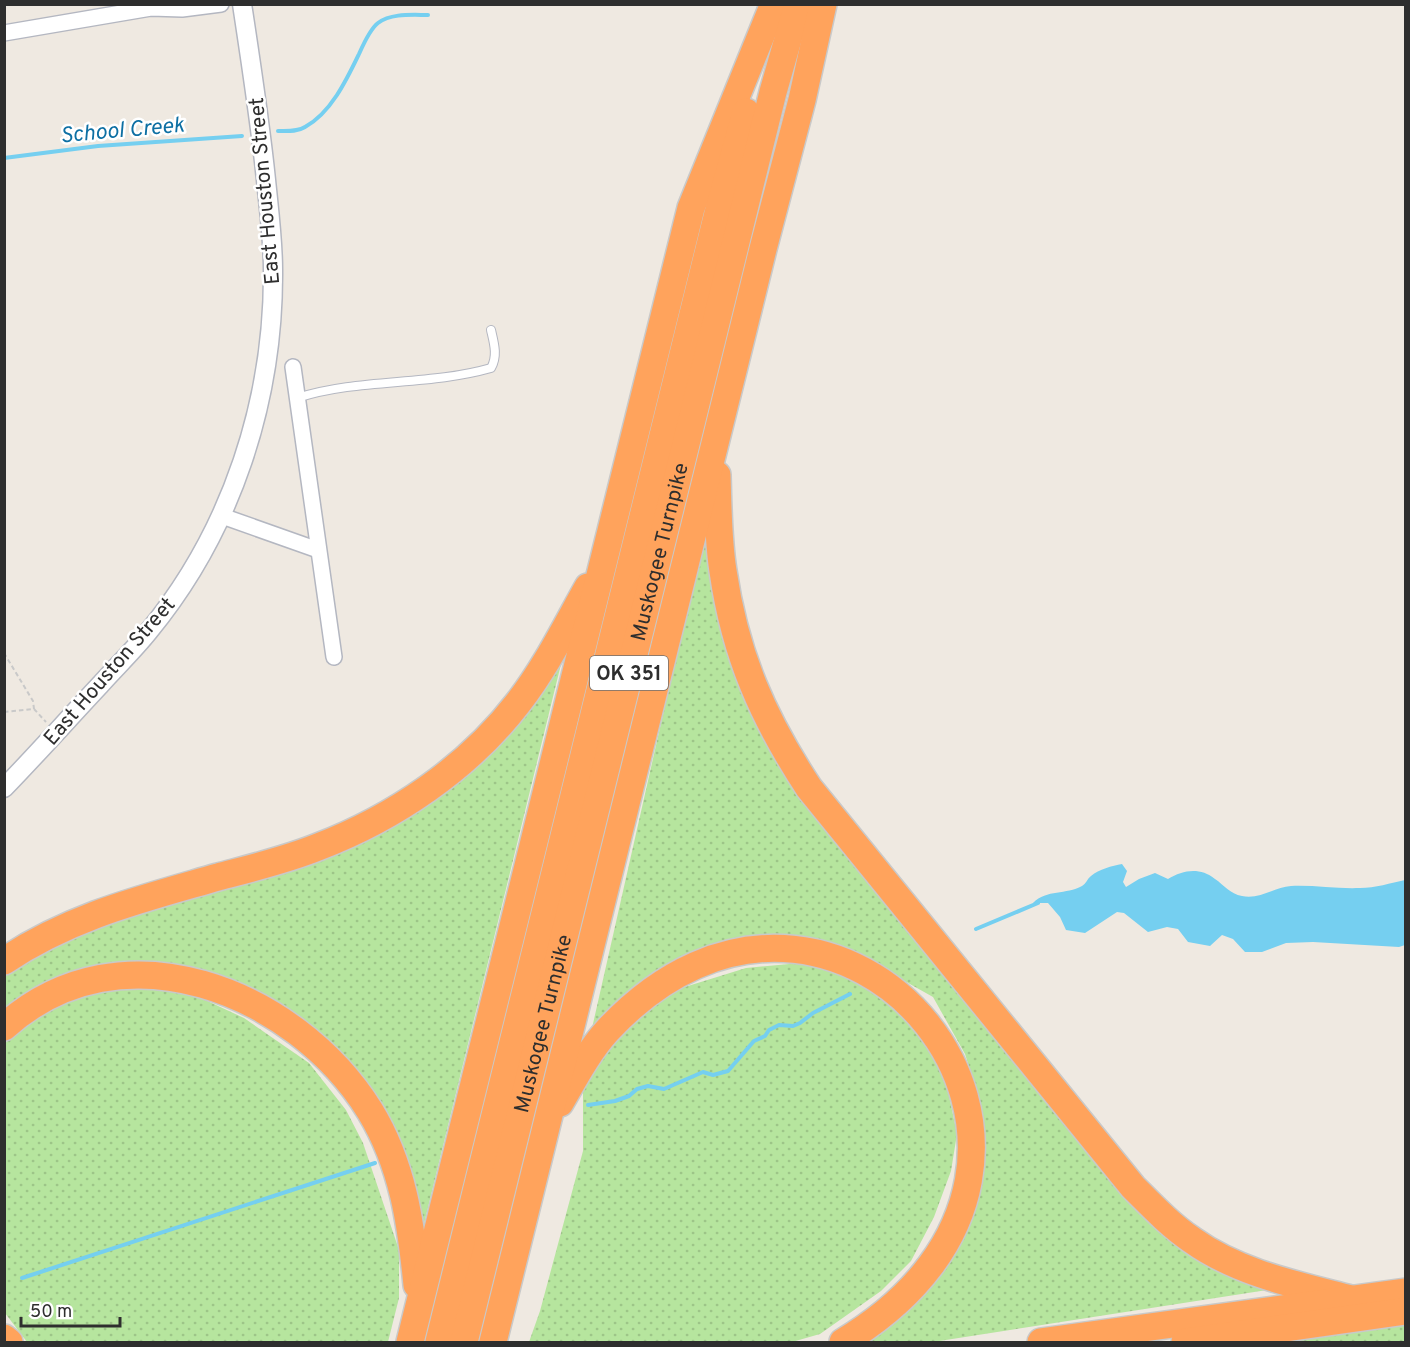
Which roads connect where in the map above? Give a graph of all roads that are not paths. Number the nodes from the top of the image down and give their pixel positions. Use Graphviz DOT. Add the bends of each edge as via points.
graph roads {
  1 [pos="221,4"];
  2 [pos="242,4"];
  3 [pos="823,4"];
  4 [pos="781,5"];
  5 [pos="154,6"];
  6 [pos="118,9"];
  7 [pos="4,33"];
  8 [pos="491,330"];
  9 [pos="293,367"];
  10 [pos="297,398"];
  11 [pos="716,442"];
  12 [pos="222,516"];
  13 [pos="318,550"];
  14 [pos="605,554"];
  15 [pos="334,657"];
  16 [pos="4,788"];
  17 [pos="4,961"];
  18 [pos="4,1027"];
  19 [pos="545,1127"];
  20 [pos="1406,1292"];
  21 [pos="1352,1299"];
  22 [pos="418,1307"];
  23 [pos="1406,1311"];
  24 [pos="4,1338"];
  25 [pos="9,1342"];
  26 [pos="410,1342"];
  27 [pos="439,1342"];
  28 [pos="464,1342"];
  29 [pos="493,1342"];
  30 [pos="843,1342"];
  31 [pos="1041,1342"];
  32 [pos="1185,1342"];
  1 -- 5 [label="street" via="182,9"];
  2 -- 12 [label="street, East Houston Street" via="262,140 271,228 273,304 257,415"];
  3 -- 11 [label="highway"];
  4 -- 14 [label="highway" via="691,208"];
  4 -- 27 [label="highway, Muskogee Turnpike / OK 351" via="755,79 712,236"];
  4 -- 28 [label="highway, Muskogee Turnpike / OK 351" via="773,92"];
  5 -- 6 [label="street"];
  6 -- 7 [label="street"];
  8 -- 10 [label="lane" via="495,349 490,368 327,390"];
  9 -- 10 [label="street"];
  10 -- 13 [label="street"];
  11 -- 19 [label="highway"];
  11 -- 21 [label="highway" via="722,570 738,645 763,711 809,788 1156,1211 1193,1241 1238,1265"];
  12 -- 13 [label="street"];
  12 -- 16 [label="street, East Houston Street" via="187,578 149,631"];
  13 -- 15 [label="street"];
  14 -- 17 [label="highway" via="552,652 504,720 470,754 416,796 319,847 101,911 53,932"];
  14 -- 22 [label="highway"];
  18 -- 22 [label="highway" via="38,1001 64,988 106,977 142,974 217,988 289,1026 350,1083 387,1145 410,1220"];
  19 -- 29 [label="highway"];
  19 -- 30 [label="highway" via="606,1032 658,987 703,962 760,949 812,952 850,964 890,987 931,1028 957,1073 970,1129 968,1183 956,1221 929,1268 887,1312"];
  20 -- 21 [label="highway"];
  21 -- 31 [label="highway"];
  22 -- 26 [label="highway"];
  23 -- 32 [label="highway"];
  24 -- 25 [label="highway"];
}
